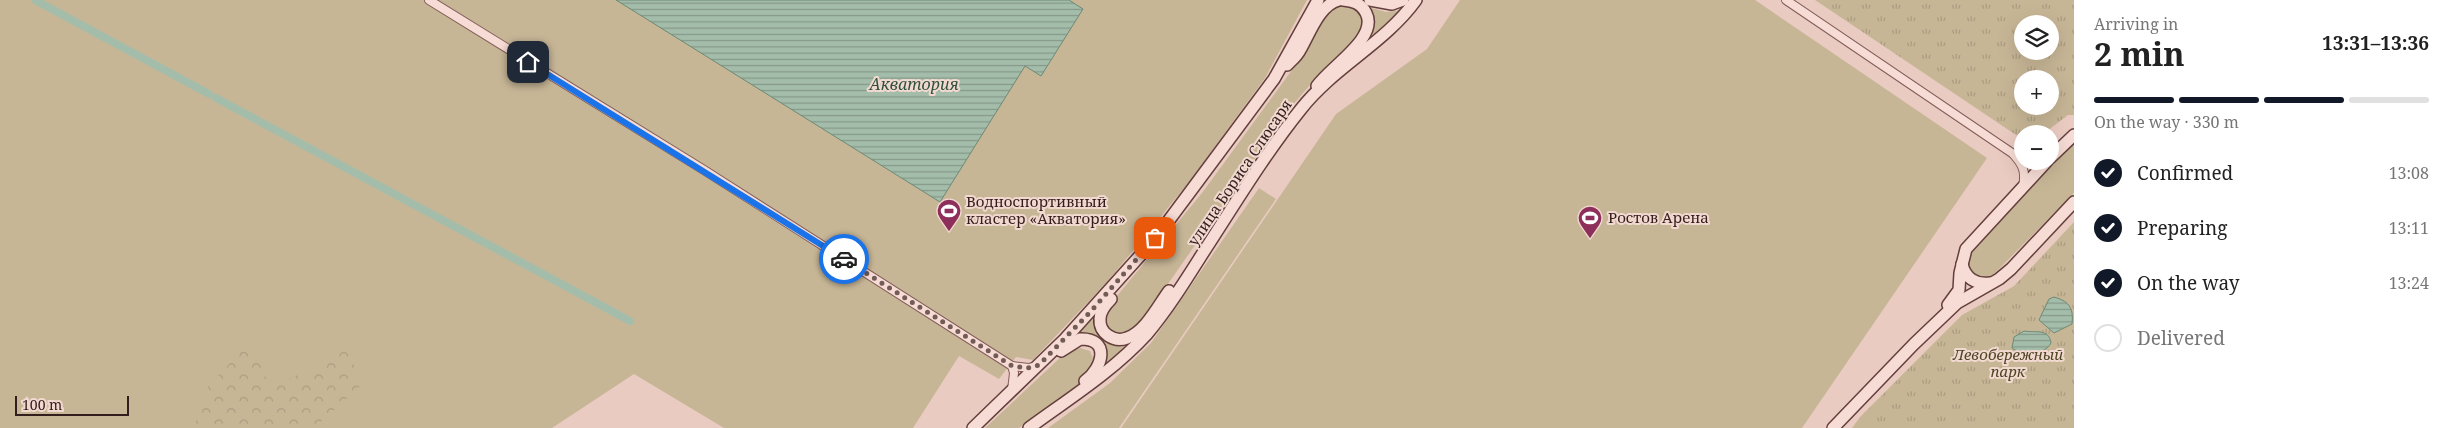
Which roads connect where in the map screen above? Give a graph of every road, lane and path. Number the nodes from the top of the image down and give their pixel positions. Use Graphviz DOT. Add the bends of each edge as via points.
graph roads {
  1 [pos="429,0"];
  2 [pos="1318,0"];
  3 [pos="1340,0"];
  4 [pos="1343,0"];
  5 [pos="1370,0"];
  6 [pos="1403,0"];
  7 [pos="1416,0"];
  8 [pos="1786,0"];
  9 [pos="1274,79"];
  10 [pos="1301,108"];
  11 [pos="2074,135"];
  12 [pos="2059,149"];
  13 [pos="2012,153"];
  14 [pos="2038,170"];
  15 [pos="2023,186"];
  16 [pos="2074,202"];
  17 [pos="1962,263"];
  18 [pos="1133,265"];
  19 [pos="1990,283"];
  20 [pos="1183,284"];
  21 [pos="1914,344"];
  22 [pos="1012,366"];
  23 [pos="1036,369"];
  24 [pos="1012,392"];
  25 [pos="1056,409"];
  26 [pos="973,428"];
  27 [pos="1029,428"];
  28 [pos="1833,428"];
  1 -- 22 [label="street"];
  2 -- 9 [label="main road, улица Бориса Слюсаря"];
  3 -- 9 [label="main road" via="1328,5 1320,14 1299,52"];
  4 -- 10 [label="main road" via="1353,1 1365,10 1369,26 1367,33 1324,75"];
  5 -- 6 [label="main road" via="1392,4"];
  7 -- 10 [label="main road, улица Бориса Слюсаря" via="1389,31"];
  8 -- 13 [label="street"];
  9 -- 18 [label="main road, улица Бориса Слюсаря"];
  10 -- 20 [label="main road, улица Бориса Слюсаря"];
  11 -- 12 [label="main road"];
  13 -- 15 [label="street" via="2022,164"];
  14 -- 15 [label="main road"];
  15 -- 17 [label="main road" via="1972,240"];
  16 -- 19 [label="main road" via="2011,269"];
  17 -- 19 [label="main road" via="1969,278 1979,283"];
  17 -- 21 [label="main road" via="1961,282 1955,298"];
  18 -- 20 [label="main road" via="1132,273 1106,304 1099,318 1105,333 1115,339 1134,334 1172,287"];
  18 -- 23 [label="main road, улица Бориса Слюсаря"];
  19 -- 21 [label="main road" via="1957,303"];
  20 -- 25 [label="main road, улица Бориса Слюсаря" via="1148,333 1129,352 1099,379"];
  21 -- 28 [label="main road"];
  22 -- 23 [label="street"];
  22 -- 24 [label="street"];
  23 -- 24 [label="main road, улица Бориса Слюсаря"];
  23 -- 25 [label="main road" via="1041,370 1073,342 1087,339 1098,346 1102,358 1096,371 1060,400"];
  24 -- 26 [label="main road, улица Бориса Слюсаря"];
  25 -- 27 [label="main road, улица Бориса Слюсаря"];
}
